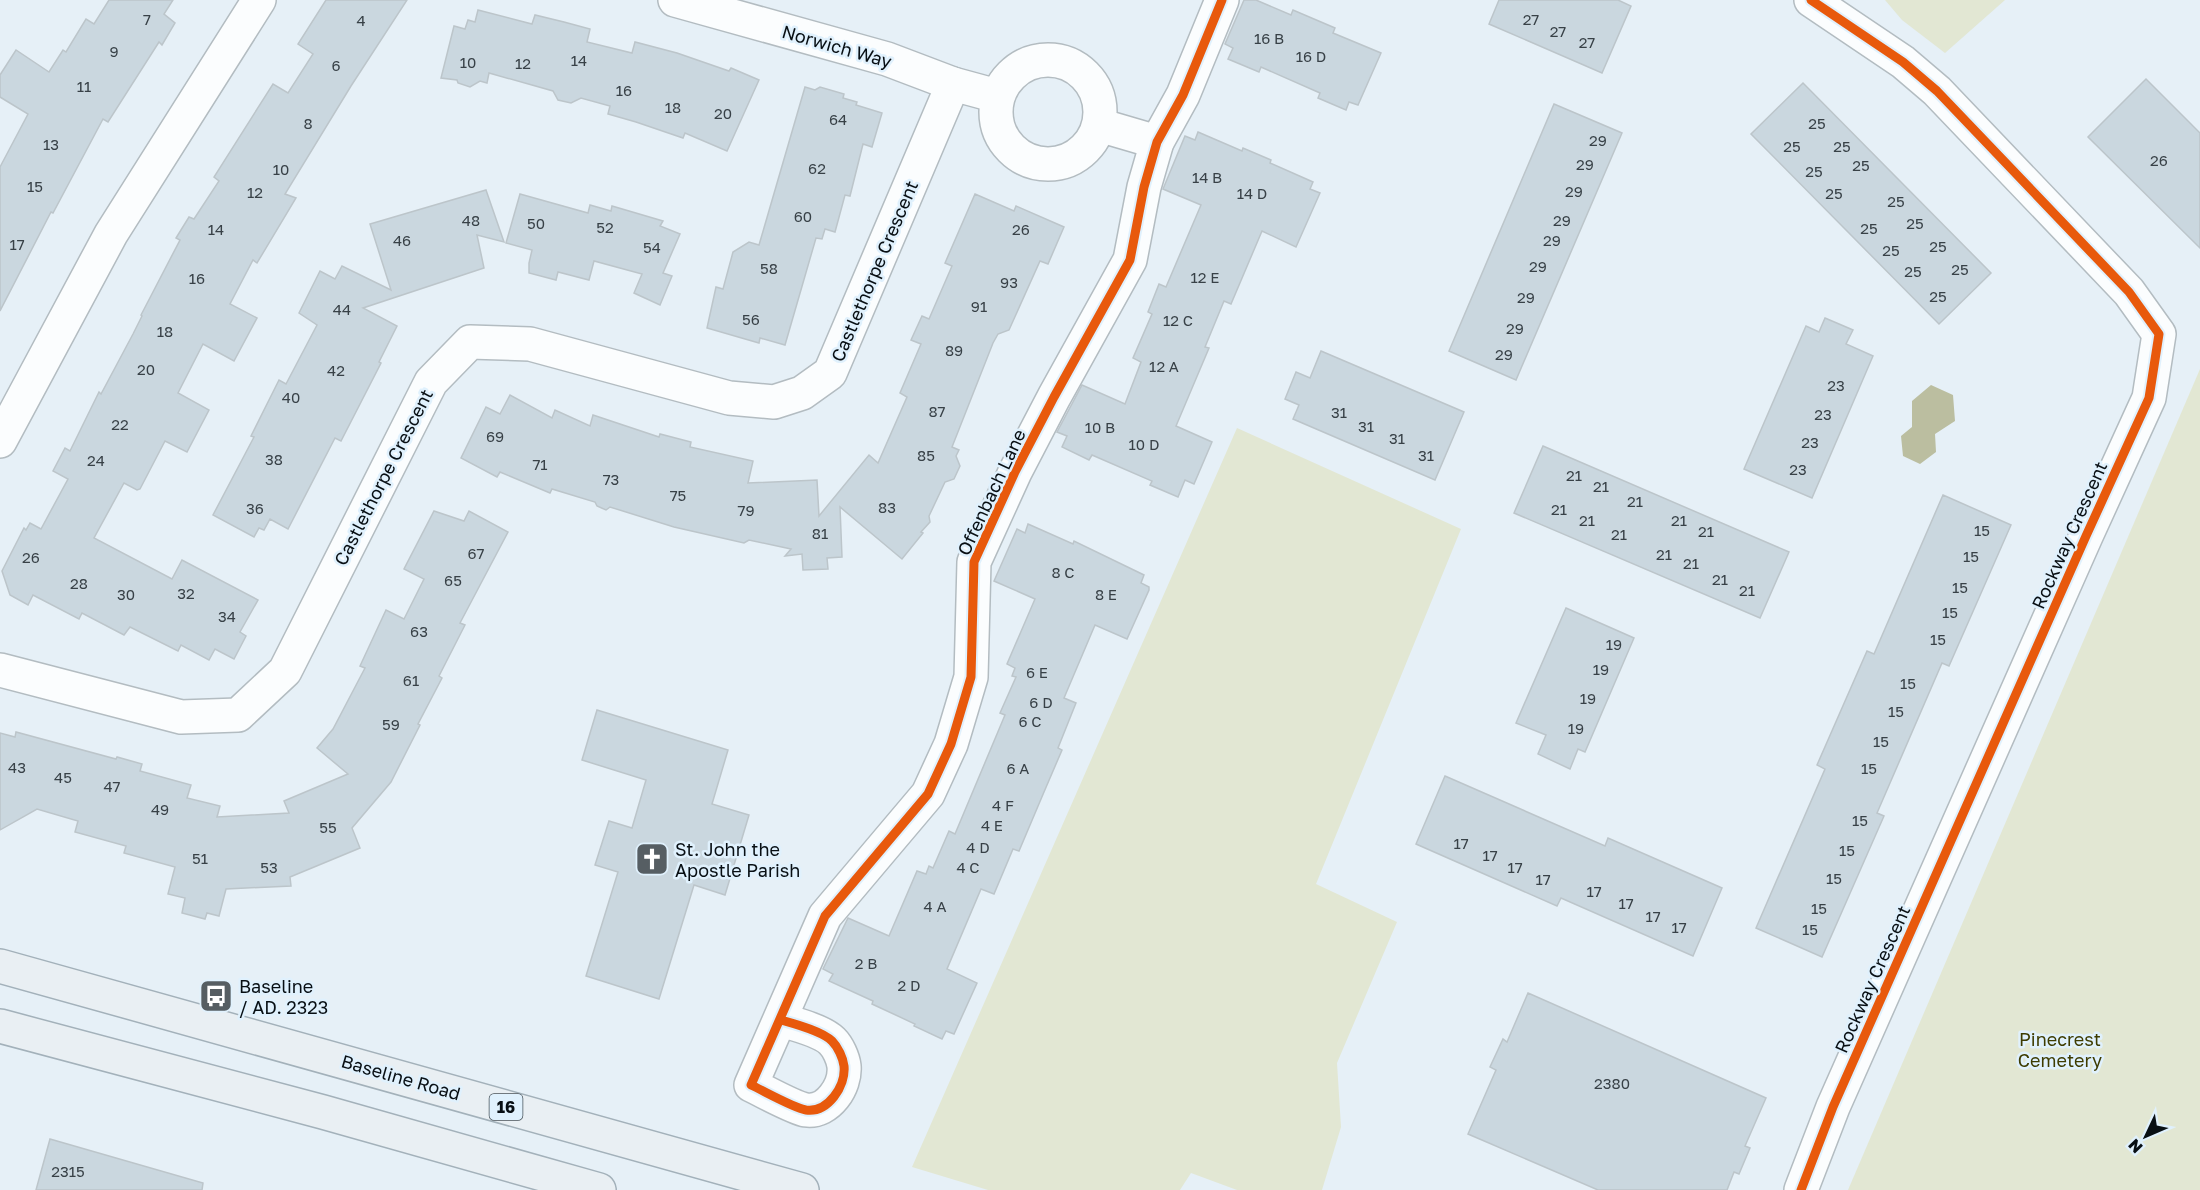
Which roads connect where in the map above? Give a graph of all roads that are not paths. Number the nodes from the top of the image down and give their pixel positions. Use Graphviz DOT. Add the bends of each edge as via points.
graph roads {
  1 [pos="259,0"];
  2 [pos="675,0"];
  3 [pos="1222,0"];
  4 [pos="1811,0"];
  5 [pos="953,84"];
  6 [pos="997,96"];
  7 [pos="1098,125"];
  8 [pos="1157,142"];
  9 [pos="0,441"];
  10 [pos="0,670"];
  11 [pos="0,966"];
  12 [pos="781,1020"];
  13 [pos="0,1026"];
  14 [pos="599,1190"];
  15 [pos="802,1190"];
  16 [pos="1801,1190"];
  1 -- 9 [label="street" via="111,234"];
  2 -- 5 [label="street, Norwich Way" via="887,59"];
  3 -- 8 [label="street, Offenbach Lane" via="1183,95"];
  4 -- 16 [label="street, Rockway Crescent" via="1903,62 1937,91 2129,292 2159,334 2149,398 1833,1107"];
  5 -- 6 [label="street, Norwich Way"];
  5 -- 10 [label="street, Castlethorpe Crescent" via="830,373 802,393 774,402 729,398 530,344 470,342 431,382 285,671 238,716 181,717"];
  6 -- 7 [label="street" via="1018,68 1034,60 1070,64 1085,75 1095,90 1100,107"];
  6 -- 7 [label="street" via="998,130 1006,144 1033,162 1066,161 1091,141"];
  7 -- 8 [label="street"];
  8 -- 12 [label="street, Offenbach Lane" via="1130,260 1015,472 974,562 970,677 951,744 928,794 825,916"];
  11 -- 15 [label="main road, Baseline Road / 16"];
  13 -- 14 [label="main road"];
}
